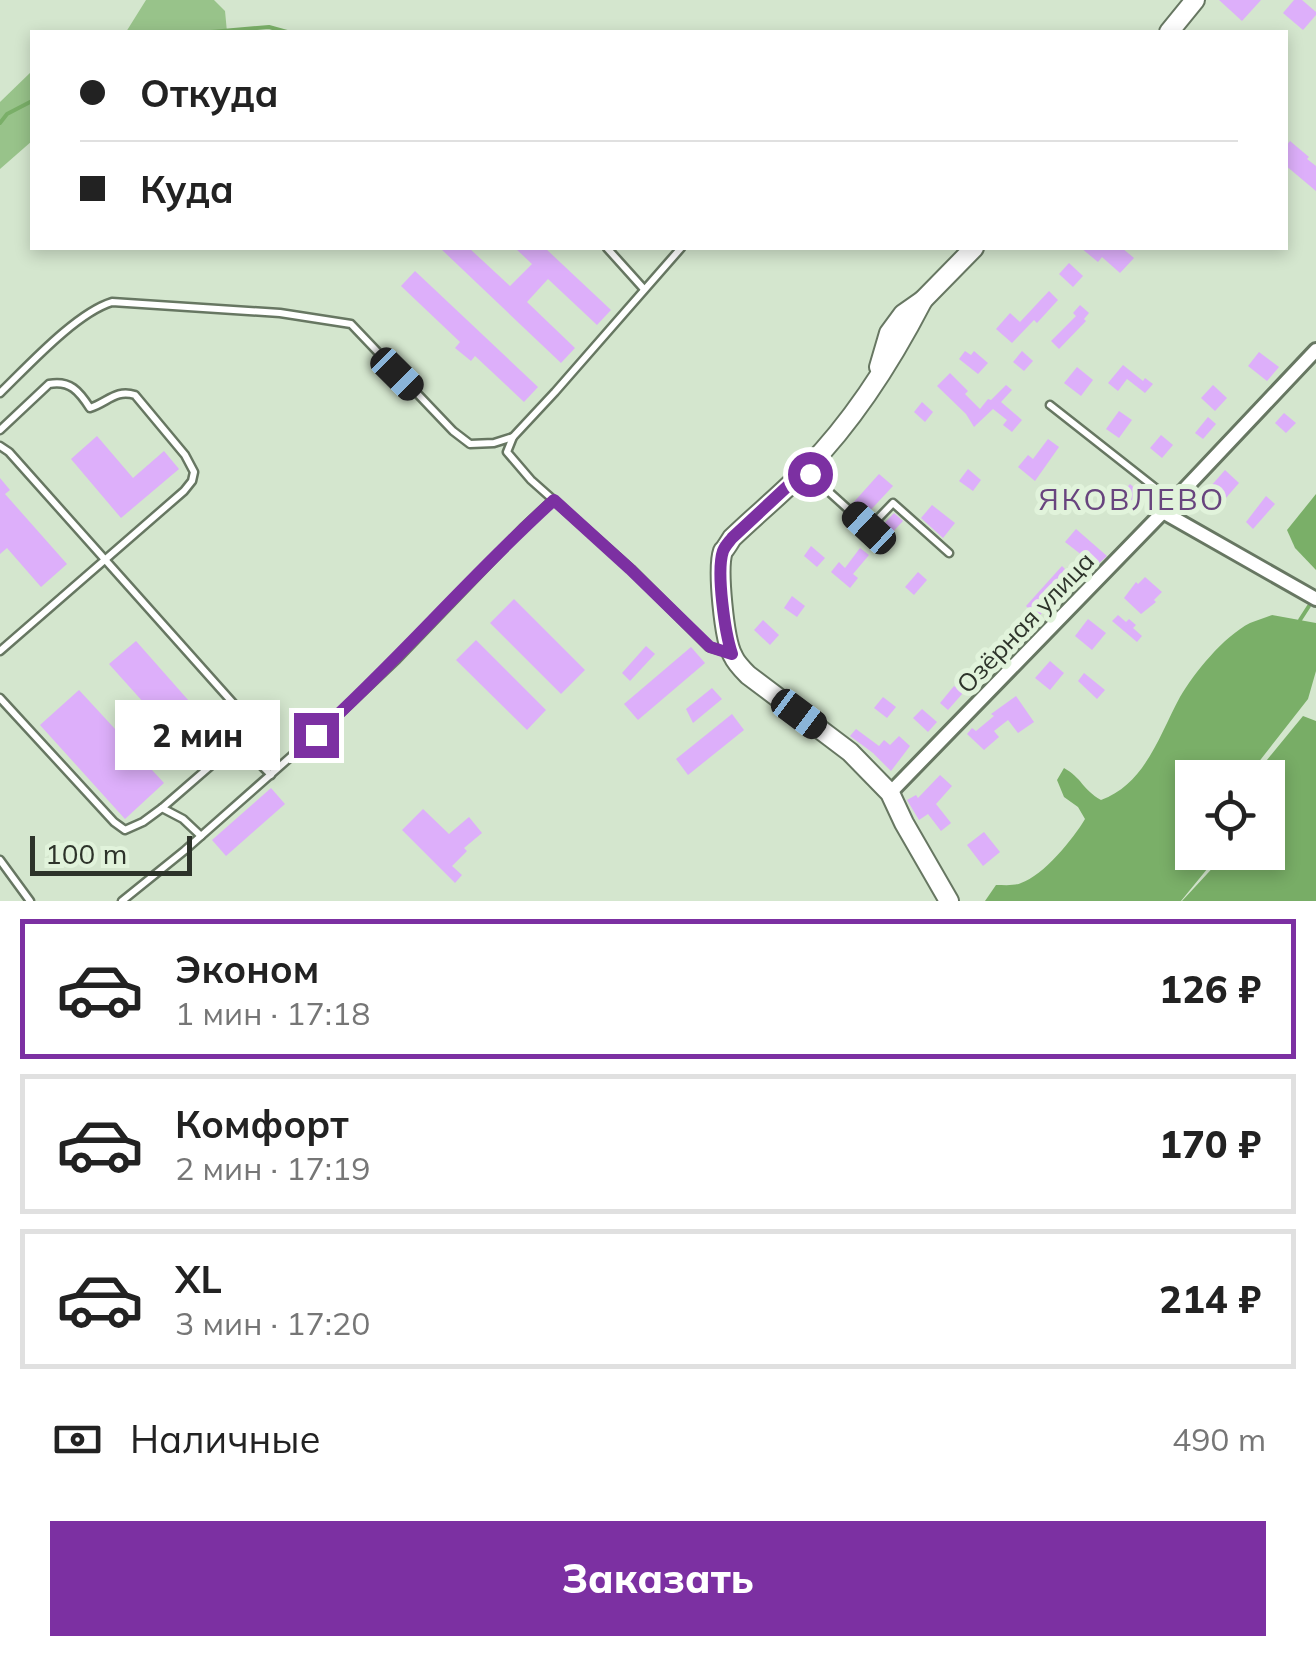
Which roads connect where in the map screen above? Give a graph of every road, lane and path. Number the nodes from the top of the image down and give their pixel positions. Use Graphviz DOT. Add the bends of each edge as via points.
graph roads {
  1 [pos="1195,0"];
  2 [pos="1170,30"];
  3 [pos="608,250"];
  4 [pos="679,250"];
  5 [pos="972,250"];
  6 [pos="643,288"];
  7 [pos="1316,350"];
  8 [pos="0,392"];
  9 [pos="1050,404"];
  10 [pos="0,430"];
  11 [pos="512,436"];
  12 [pos="0,446"];
  13 [pos="805,470"];
  14 [pos="554,500"];
  15 [pos="1168,507"];
  16 [pos="949,553"];
  17 [pos="104,560"];
  18 [pos="1316,600"];
  19 [pos="0,652"];
  20 [pos="732,654"];
  21 [pos="0,698"];
  22 [pos="238,742"];
  23 [pos="271,776"];
  24 [pos="890,793"];
  25 [pos="162,808"];
  26 [pos="201,836"];
  27 [pos="0,860"];
  28 [pos="30,901"];
  29 [pos="122,901"];
  30 [pos="949,901"];
  1 -- 2 [label="street"];
  3 -- 6 [label="lane"];
  4 -- 6 [label="lane"];
  5 -- 13 [label="street" via="923,300 901,344"];
  6 -- 11 [label="lane"];
  7 -- 15 [label="street, Озёрная улица"];
  8 -- 11 [label="lane" via="75,324 112,302 280,314 351,324 470,444"];
  9 -- 15 [label="lane"];
  10 -- 17 [label="lane" via="59,382 90,408 116,393 136,394 185,455 192,481"];
  11 -- 14 [label="lane" via="507,452"];
  12 -- 17 [label="lane"];
  13 -- 16 [label="lane" via="869,528 892,502"];
  13 -- 20 [label="street" via="724,551"];
  14 -- 20 [label="lane" via="710,647"];
  14 -- 23 [label="lane"];
  15 -- 18 [label="street"];
  15 -- 24 [label="street, Озёрная улица"];
  17 -- 19 [label="lane"];
  17 -- 22 [label="lane" via="241,712 246,726"];
  20 -- 24 [label="street" via="748,675 850,752"];
  21 -- 25 [label="lane" via="125,830"];
  22 -- 23 [label="lane"];
  22 -- 25 [label="lane"];
  23 -- 26 [label="lane"];
  24 -- 30 [label="street"];
  25 -- 26 [label="lane"];
  26 -- 29 [label="lane"];
  27 -- 28 [label="lane"];
}
